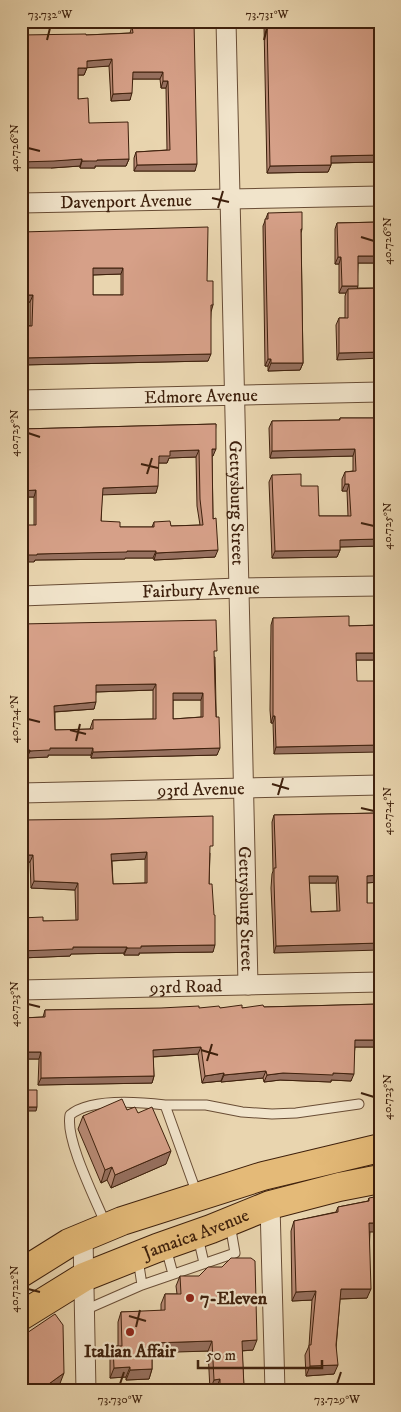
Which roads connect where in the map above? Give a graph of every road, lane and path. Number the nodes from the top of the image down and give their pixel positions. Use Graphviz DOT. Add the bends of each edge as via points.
graph roads {
  1 [pos="226,21"];
  2 [pos="380,196"];
  3 [pos="230,198"];
  4 [pos="21,203"];
  5 [pos="380,392"];
  6 [pos="235,395"];
  7 [pos="21,400"];
  8 [pos="380,586"];
  9 [pos="239,588"];
  10 [pos="21,596"];
  11 [pos="380,785"];
  12 [pos="244,788"];
  13 [pos="21,793"];
  14 [pos="380,982"];
  15 [pos="248,985"];
  16 [pos="21,990"];
  17 [pos="359,1104"];
  18 [pos="165,1106"];
  19 [pos="380,1148"];
  20 [pos="380,1179"];
  21 [pos="198,1196"];
  22 [pos="270,1205"];
  23 [pos="230,1222"];
  24 [pos="95,1232"];
  25 [pos="198,1234"];
  26 [pos="165,1246"];
  27 [pos="138,1256"];
  28 [pos="204,1263"];
  29 [pos="21,1273"];
  30 [pos="173,1274"];
  31 [pos="84,1277"];
  32 [pos="142,1285"];
  33 [pos="84,1310"];
  34 [pos="21,1316"];
  35 [pos="86,1391"];
  36 [pos="275,1391"];
  1 -- 3 [label="street, Gettysburg Street"];
  2 -- 3 [label="street, Davenport Avenue"];
  3 -- 4 [label="street, Davenport Avenue"];
  3 -- 6 [label="street, Gettysburg Street"];
  5 -- 6 [label="street, Edmore Avenue"];
  6 -- 7 [label="street, Edmore Avenue"];
  6 -- 9 [label="street, Gettysburg Street"];
  8 -- 9 [label="street, Fairbury Avenue"];
  9 -- 10 [label="street, Fairbury Avenue"];
  9 -- 12 [label="street, Gettysburg Street"];
  11 -- 12 [label="street, 93rd Avenue"];
  12 -- 13 [label="street, 93rd Avenue"];
  12 -- 15 [label="street, Gettysburg Street"];
  14 -- 15 [label="street, 93rd Road"];
  15 -- 16 [label="street, 93rd Road"];
  17 -- 18 [label="lane" via="272,1114 206,1105"];
  18 -- 21 [label="lane"];
  18 -- 24 [label="lane" via="132,1102 87,1106 70,1115 70,1136 86,1178"];
  19 -- 21 [label="main road, Jamaica Avenue" via="263,1176"];
  20 -- 22 [label="main road, Jamaica Avenue"];
  21 -- 24 [label="main road, Jamaica Avenue"];
  22 -- 23 [label="main road, Jamaica Avenue"];
  22 -- 36 [label="street"];
  23 -- 25 [label="main road, Jamaica Avenue"];
  23 -- 28 [label="lane" via="235,1253"];
  24 -- 29 [label="main road, Jamaica Avenue" via="69,1243"];
  24 -- 31 [label="street"];
  25 -- 26 [label="main road, Jamaica Avenue"];
  25 -- 28 [label="lane"];
  26 -- 27 [label="main road, Jamaica Avenue"];
  26 -- 30 [label="lane"];
  27 -- 31 [label="main road, Jamaica Avenue"];
  27 -- 32 [label="lane"];
  28 -- 30 [label="lane"];
  30 -- 32 [label="lane"];
  31 -- 33 [label="street"];
  31 -- 34 [label="main road, Jamaica Avenue"];
  32 -- 33 [label="lane"];
  33 -- 35 [label="street"];
}
